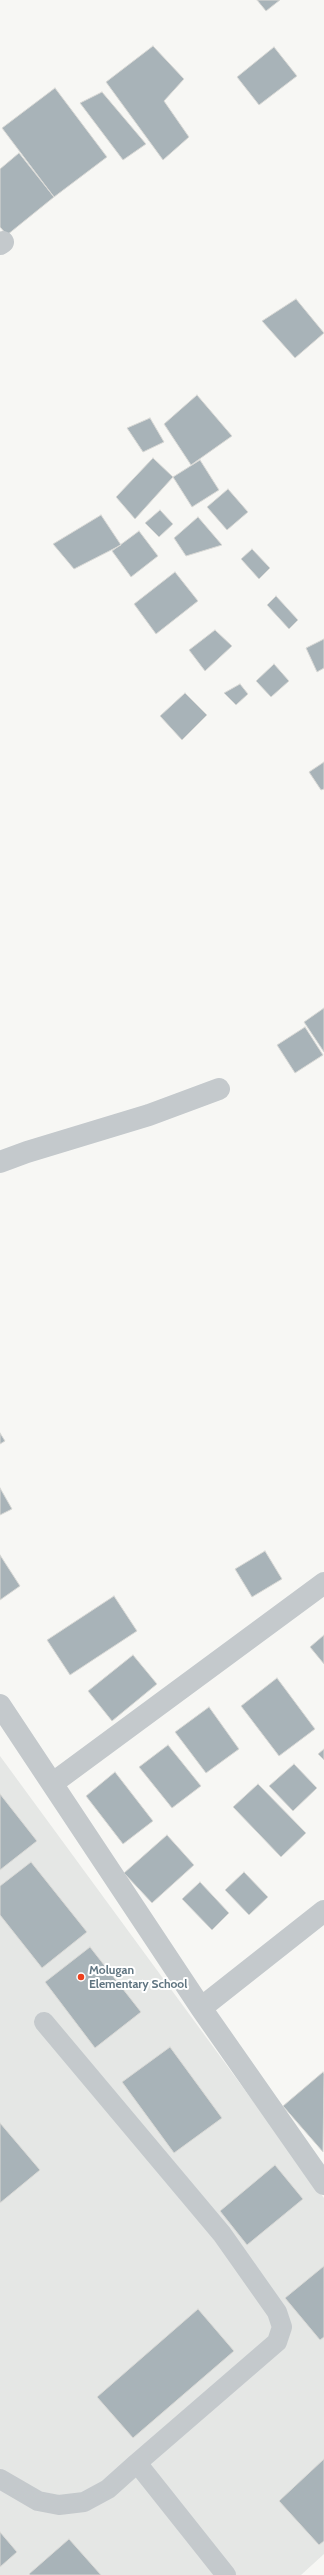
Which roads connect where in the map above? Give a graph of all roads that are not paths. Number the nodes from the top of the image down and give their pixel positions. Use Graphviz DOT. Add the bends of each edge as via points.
graph roads {
  1 [pos="219,1089"];
  2 [pos="0,1162"];
  3 [pos="324,1583"];
  4 [pos="0,1705"];
  5 [pos="53,1783"];
  6 [pos="324,1911"];
  7 [pos="201,2008"];
  8 [pos="44,2022"];
  9 [pos="324,2184"];
  10 [pos="137,2462"];
  11 [pos="0,2479"];
  12 [pos="226,2575"];
  1 -- 2 [label="street" via="149,1115"];
  3 -- 5 [label="street"];
  4 -- 5 [label="street"];
  5 -- 7 [label="street"];
  6 -- 7 [label="street"];
  7 -- 9 [label="street"];
  8 -- 10 [label="lane" via="222,2234 277,2312 282,2327 277,2342"];
  10 -- 11 [label="lane" via="108,2489 84,2502 59,2506 38,2501"];
  10 -- 12 [label="lane"];
}
